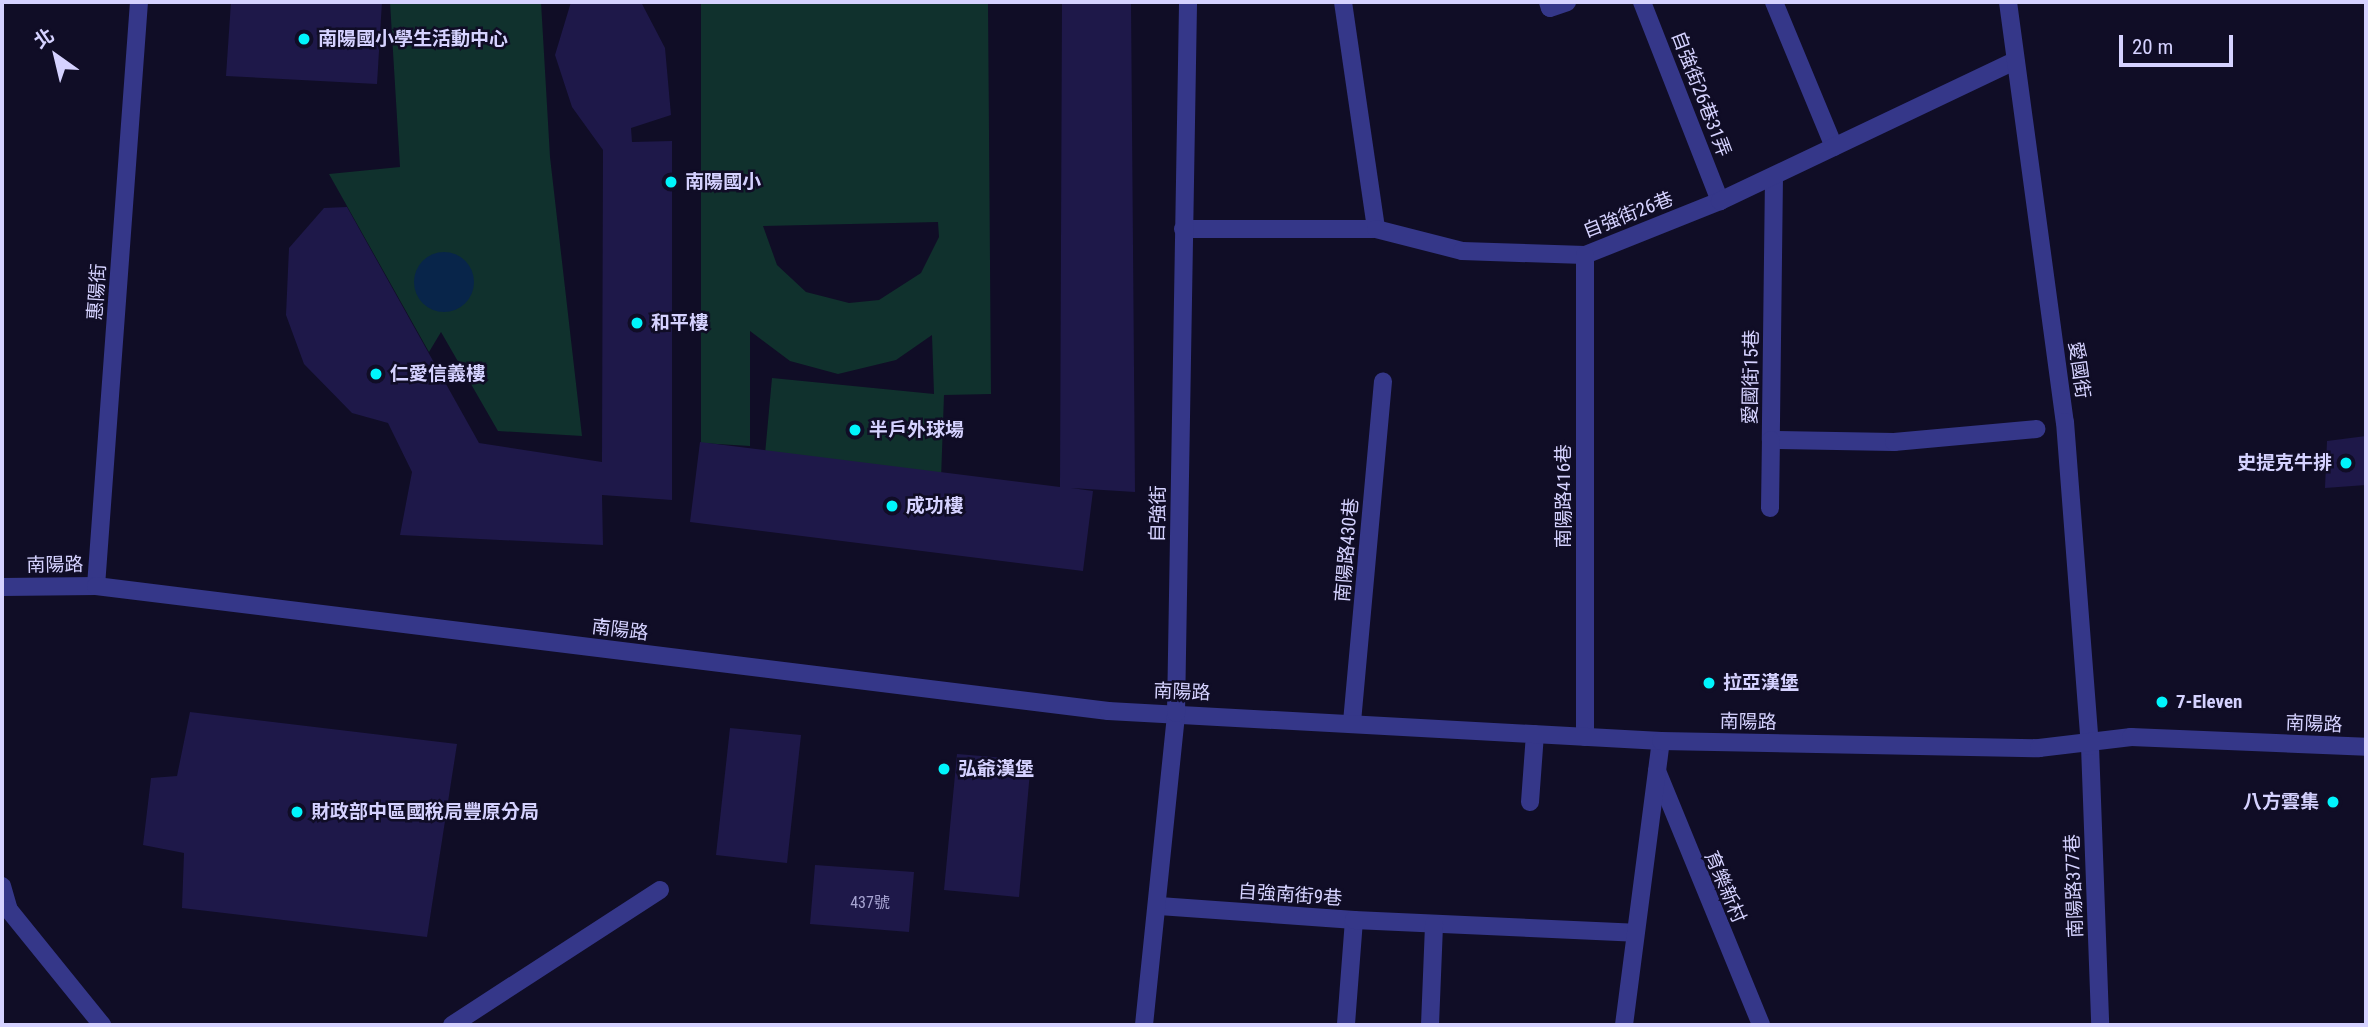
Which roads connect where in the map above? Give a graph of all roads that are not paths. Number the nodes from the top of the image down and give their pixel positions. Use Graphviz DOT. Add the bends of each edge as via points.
graph roads {
  1 [pos="139,2"];
  2 [pos="1188,2"];
  3 [pos="1343,2"];
  4 [pos="1548,2"];
  5 [pos="1567,2"];
  6 [pos="1642,2"];
  7 [pos="1774,2"];
  8 [pos="2008,2"];
  9 [pos="2015,61"];
  10 [pos="1834,147"];
  11 [pos="1774,176"];
  12 [pos="1720,201"];
  13 [pos="1183,229"];
  14 [pos="1376,229"];
  15 [pos="1585,255"];
  16 [pos="1383,381"];
  17 [pos="2036,429"];
  18 [pos="1771,440"];
  19 [pos="1770,508"];
  20 [pos="96,586"];
  21 [pos="2,587"];
  22 [pos="1175,713"];
  23 [pos="1352,722"];
  24 [pos="1535,734"];
  25 [pos="1585,737"];
  26 [pos="1661,741"];
  27 [pos="2091,746"];
  28 [pos="2366,747"];
  29 [pos="1655,765"];
  30 [pos="1530,802"];
  31 [pos="2,886"];
  32 [pos="660,890"];
  33 [pos="1159,906"];
  34 [pos="1354,920"];
  35 [pos="1434,924"];
  36 [pos="1635,933"];
  37 [pos="102,1025"];
  38 [pos="452,1025"];
  39 [pos="1144,1025"];
  40 [pos="1346,1025"];
  41 [pos="1430,1025"];
  42 [pos="1624,1025"];
  43 [pos="1761,1025"];
  44 [pos="2100,1025"];
  1 -- 20 [label="street, 惠陽街"];
  2 -- 13 [label="street, 自強街"];
  3 -- 14 [label="street"];
  4 -- 5 [label="street" via="1550,8"];
  6 -- 12 [label="street, 自強街26巷31弄"];
  7 -- 10 [label="street"];
  8 -- 9 [label="street, 愛國街"];
  9 -- 10 [label="street, 自強街26巷"];
  9 -- 27 [label="street, 愛國街" via="2065,422"];
  10 -- 11 [label="street, 自強街26巷"];
  11 -- 12 [label="street, 自強街26巷"];
  11 -- 18 [label="street, 愛國街15巷"];
  12 -- 15 [label="street, 自強街26巷"];
  13 -- 14 [label="street, 自強街26巷"];
  13 -- 22 [label="street, 自強街"];
  14 -- 15 [label="street, 自強街26巷" via="1462,251"];
  15 -- 25 [label="street, 南陽路416巷"];
  16 -- 23 [label="street, 南陽路430巷"];
  17 -- 18 [label="street, 愛國街15巷" via="1894,442"];
  18 -- 19 [label="street"];
  20 -- 21 [label="street, 南陽路"];
  20 -- 22 [label="street, 南陽路" via="1108,711"];
  22 -- 23 [label="street, 南陽路"];
  22 -- 33 [label="street, 自強街"];
  23 -- 24 [label="street, 南陽路"];
  24 -- 25 [label="street, 南陽路"];
  24 -- 30 [label="street"];
  25 -- 26 [label="street, 南陽路"];
  26 -- 27 [label="street, 南陽路"];
  26 -- 29 [label="street"];
  27 -- 28 [label="street, 南陽路" via="2131,737"];
  27 -- 44 [label="street, 南陽路377巷"];
  29 -- 36 [label="street"];
  29 -- 43 [label="street, 育樂新村"];
  31 -- 37 [label="street" via="9,910"];
  32 -- 38 [label="street"];
  33 -- 34 [label="street, 自強南街9巷"];
  33 -- 39 [label="street, 自強街"];
  34 -- 35 [label="street"];
  34 -- 40 [label="street, 自強南街9巷"];
  35 -- 36 [label="street"];
  35 -- 41 [label="street"];
  36 -- 42 [label="street"];
}
